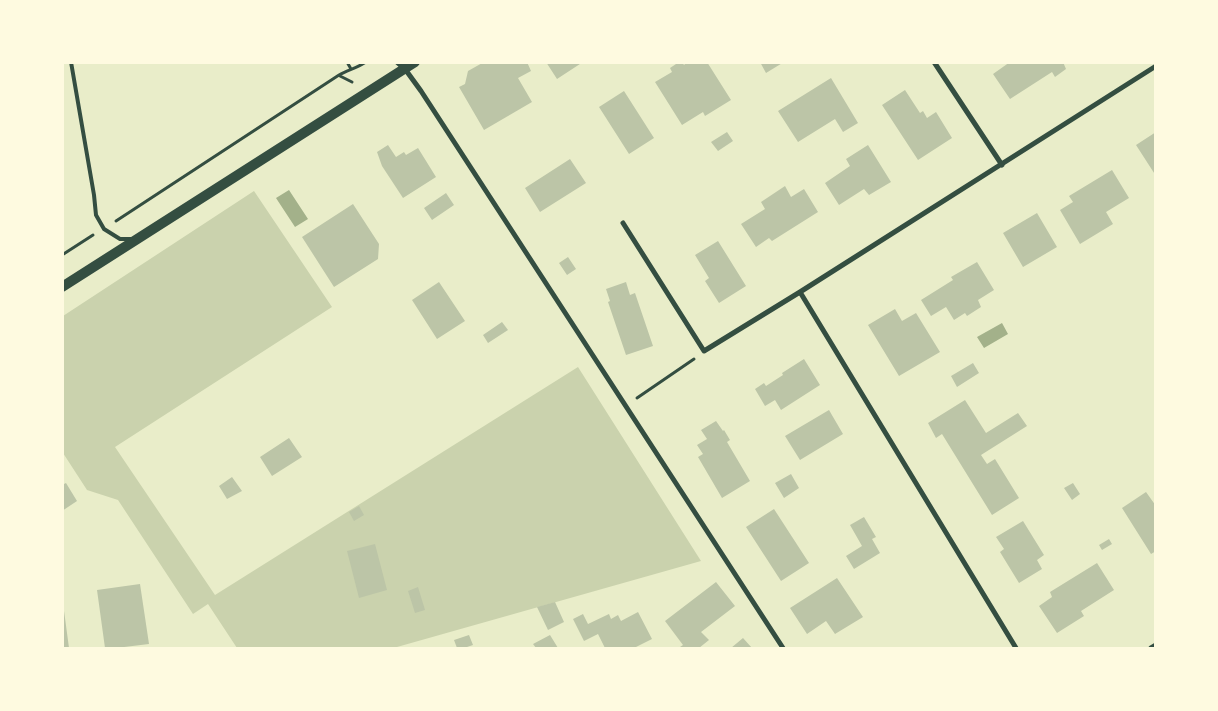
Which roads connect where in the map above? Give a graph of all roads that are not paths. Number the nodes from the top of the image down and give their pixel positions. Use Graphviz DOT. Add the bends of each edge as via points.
graph roads {
  1 [pos="71,62"];
  2 [pos="415,62"];
  3 [pos="934,62"];
  4 [pos="401,66"];
  5 [pos="1156,66"];
  6 [pos="1002,165"];
  7 [pos="623,223"];
  8 [pos="137,239"];
  9 [pos="62,287"];
  10 [pos="800,292"];
  11 [pos="1156,645"];
  12 [pos="783,648"];
  13 [pos="1016,648"];
  14 [pos="1150,648"];
  1 -- 8 [label="lane" via="96,216 104,228 120,239"];
  2 -- 4 [label="main road"];
  3 -- 6 [label="street"];
  4 -- 8 [label="main road"];
  4 -- 12 [label="street"];
  5 -- 6 [label="street"];
  6 -- 10 [label="street"];
  7 -- 10 [label="street" via="704,352"];
  8 -- 9 [label="main road"];
  10 -- 13 [label="street"];
  11 -- 14 [label="street"];
}
